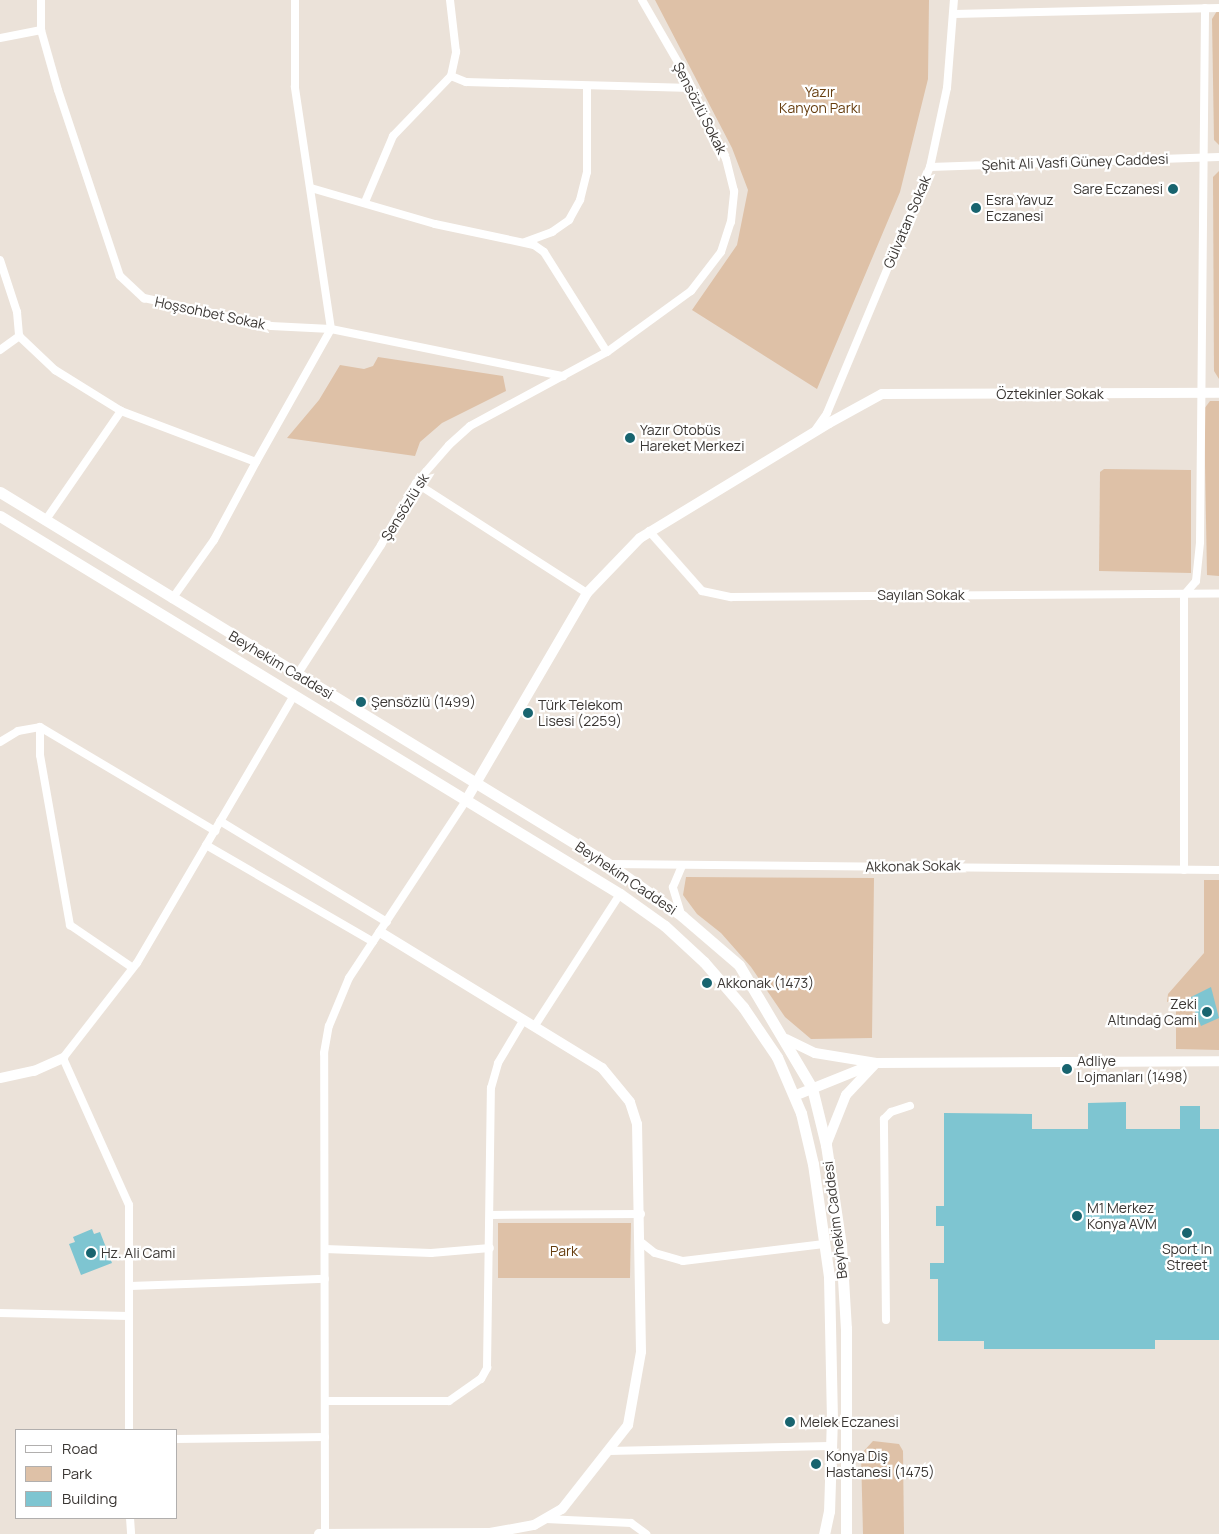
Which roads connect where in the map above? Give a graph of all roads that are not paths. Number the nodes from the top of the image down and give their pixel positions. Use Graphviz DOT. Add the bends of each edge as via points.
graph roads {
  1 [pos="42,0"];
  2 [pos="295,0"];
  3 [pos="450,0"];
  4 [pos="642,0"];
  5 [pos="954,0"];
  6 [pos="1158,0"];
  7 [pos="1205,8"];
  8 [pos="1219,8"];
  9 [pos="1158,10"];
  10 [pos="954,14"];
  11 [pos="41,30"];
  12 [pos="0,38"];
  13 [pos="451,76"];
  14 [pos="587,87"];
  15 [pos="692,88"];
  16 [pos="1205,157"];
  17 [pos="1219,157"];
  18 [pos="930,167"];
  19 [pos="311,188"];
  20 [pos="365,202"];
  21 [pos="525,242"];
  22 [pos="722,252"];
  23 [pos="0,260"];
  24 [pos="331,329"];
  25 [pos="19,336"];
  26 [pos="0,350"];
  27 [pos="607,352"];
  28 [pos="563,376"];
  29 [pos="1219,393"];
  30 [pos="1200,394"];
  31 [pos="122,412"];
  32 [pos="814,431"];
  33 [pos="256,462"];
  34 [pos="416,483"];
  35 [pos="0,492"];
  36 [pos="0,516"];
  37 [pos="45,521"];
  38 [pos="650,531"];
  39 [pos="587,594"];
  40 [pos="1219,594"];
  41 [pos="1184,595"];
  42 [pos="172,600"];
  43 [pos="297,675"];
  44 [pos="293,697"];
  45 [pos="40,728"];
  46 [pos="0,742"];
  47 [pos="474,782"];
  48 [pos="464,802"];
  49 [pos="220,821"];
  50 [pos="215,831"];
  51 [pos="206,845"];
  52 [pos="607,863"];
  53 [pos="682,866"];
  54 [pos="1184,870"];
  55 [pos="1219,870"];
  56 [pos="620,894"];
  57 [pos="682,916"];
  58 [pos="387,922"];
  59 [pos="380,932"];
  60 [pos="373,942"];
  61 [pos="133,968"];
  62 [pos="523,1021"];
  63 [pos="534,1027"];
  64 [pos="786,1039"];
  65 [pos="63,1058"];
  66 [pos="1219,1061"];
  67 [pos="876,1063"];
  68 [pos="0,1078"];
  69 [pos="812,1088"];
  70 [pos="794,1096"];
  71 [pos="910,1106"];
  72 [pos="826,1144"];
  73 [pos="641,1214"];
  74 [pos="490,1215"];
  75 [pos="642,1243"];
  76 [pos="824,1244"];
  77 [pos="490,1248"];
  78 [pos="325,1249"];
  79 [pos="325,1279"];
  80 [pos="130,1286"];
  81 [pos="0,1313"];
  82 [pos="129,1316"];
  83 [pos="886,1320"];
  84 [pos="325,1401"];
  85 [pos="129,1429"];
  86 [pos="325,1437"];
  87 [pos="178,1439"];
  88 [pos="829,1446"];
  89 [pos="609,1451"];
  90 [pos="130,1519"];
  91 [pos="544,1519"];
  92 [pos="505,1532"];
  93 [pos="322,1533"];
  94 [pos="415,1533"];
  95 [pos="130,1534"];
  96 [pos="646,1534"];
  97 [pos="824,1534"];
  98 [pos="846,1534"];
  1 -- 11 [label="street, Hoşsohbet Sokak"];
  2 -- 19 [label="street" via="295,87"];
  3 -- 13 [label="street" via="456,52"];
  4 -- 15 [label="street, Şensözlü Sokak"];
  5 -- 10 [label="street, Gülvatan Sokak"];
  6 -- 9 [label="street"];
  7 -- 8 [label="street"];
  7 -- 9 [label="street"];
  7 -- 16 [label="street"];
  9 -- 10 [label="street"];
  10 -- 18 [label="street, Gülvatan Sokak" via="947,88"];
  11 -- 12 [label="street"];
  11 -- 24 [label="street, Hoşsohbet Sokak" via="120,276 144,298 180,308 271,326"];
  13 -- 14 [label="street" via="466,82"];
  13 -- 20 [label="street" via="394,136"];
  14 -- 15 [label="street"];
  14 -- 21 [label="street" via="587,172 580,200 569,220 552,232"];
  15 -- 22 [label="street, Şensözlü Sokak" via="726,159 734,191 731,222"];
  16 -- 17 [label="street, Şehit Ali Vasfi Güney Caddesi"];
  16 -- 18 [label="street, Şehit Ali Vasfi Güney Caddesi"];
  16 -- 30 [label="street"];
  18 -- 32 [label="street, Gülvatan Sokak" via="827,413"];
  19 -- 20 [label="street"];
  19 -- 24 [label="street"];
  20 -- 21 [label="street" via="435,224"];
  21 -- 27 [label="street" via="544,252"];
  22 -- 27 [label="street, Şensözlü sk" via="691,290"];
  23 -- 25 [label="street" via="17,312"];
  24 -- 28 [label="street, Hoşsohbet Sokak"];
  24 -- 33 [label="street"];
  25 -- 26 [label="street"];
  25 -- 31 [label="street" via="55,370"];
  27 -- 28 [label="street, Şensözlü sk"];
  28 -- 34 [label="street, Şensözlü sk" via="470,426"];
  29 -- 30 [label="street, Öztekinler Sokak"];
  30 -- 32 [label="street, Öztekinler Sokak" via="882,394"];
  30 -- 41 [label="street" via="1198,571"];
  31 -- 33 [label="street"];
  31 -- 37 [label="street"];
  32 -- 38 [label="street"];
  33 -- 42 [label="street" via="214,540"];
  34 -- 39 [label="street"];
  34 -- 43 [label="street, Şensözlü sk" via="382,545"];
  35 -- 37 [label="main road, Beyhekim Caddesi"];
  36 -- 44 [label="main road, Beyhekim Caddesi"];
  37 -- 42 [label="main road, Beyhekim Caddesi"];
  38 -- 39 [label="street"];
  38 -- 41 [label="street, Sayılan Sokak" via="702,591 731,597"];
  39 -- 47 [label="street"];
  40 -- 41 [label="street, Sayılan Sokak"];
  41 -- 54 [label="street"];
  42 -- 43 [label="main road, Beyhekim Caddesi"];
  43 -- 47 [label="main road, Beyhekim Caddesi"];
  44 -- 48 [label="main road, Beyhekim Caddesi"];
  44 -- 49 [label="street"];
  45 -- 46 [label="street" via="18,731"];
  45 -- 50 [label="street"];
  45 -- 61 [label="street" via="40,755 70,925"];
  47 -- 48 [label="street"];
  47 -- 52 [label="main road, Beyhekim Caddesi"];
  48 -- 56 [label="main road, Beyhekim Caddesi"];
  48 -- 58 [label="street"];
  49 -- 50 [label="street"];
  49 -- 58 [label="street"];
  50 -- 51 [label="street"];
  51 -- 60 [label="street"];
  51 -- 61 [label="street"];
  52 -- 53 [label="street, Akkonak Sokak"];
  52 -- 57 [label="main road, Beyhekim Caddesi"];
  53 -- 54 [label="street, Akkonak Sokak" via="1013,865"];
  53 -- 57 [label="street" via="673,887"];
  54 -- 55 [label="street, Akkonak Sokak"];
  56 -- 63 [label="street"];
  56 -- 70 [label="main road, Beyhekim Caddesi" via="665,926 704,962 736,999 778,1057"];
  57 -- 64 [label="main road, Beyhekim Caddesi" via="738,965"];
  58 -- 59 [label="street"];
  59 -- 60 [label="street"];
  59 -- 62 [label="street"];
  60 -- 78 [label="street" via="349,978 329,1026 324,1053"];
  61 -- 65 [label="street"];
  62 -- 63 [label="street"];
  62 -- 74 [label="street" via="498,1063 491,1088"];
  63 -- 73 [label="street" via="602,1068 630,1102 637,1124"];
  64 -- 67 [label="street" via="815,1053"];
  64 -- 69 [label="main road, Beyhekim Caddesi"];
  65 -- 68 [label="street" via="34,1072"];
  65 -- 80 [label="street" via="129,1205"];
  66 -- 67 [label="street"];
  67 -- 69 [label="street"];
  67 -- 72 [label="street" via="846,1095"];
  69 -- 70 [label="street"];
  69 -- 72 [label="main road, Beyhekim Caddesi"];
  70 -- 76 [label="main road, Beyhekim Caddesi" via="813,1164"];
  71 -- 83 [label="street" via="891,1112 884,1119"];
  72 -- 98 [label="main road, Beyhekim Caddesi" via="840,1245 846,1328"];
  73 -- 74 [label="street"];
  73 -- 75 [label="street"];
  74 -- 77 [label="street"];
  75 -- 76 [label="street" via="655,1254 683,1261"];
  75 -- 89 [label="street" via="641,1352 628,1425"];
  76 -- 88 [label="main road, Beyhekim Caddesi" via="829,1297"];
  77 -- 78 [label="street" via="431,1253"];
  77 -- 84 [label="street" via="490,1347 481,1379 449,1401"];
  78 -- 79 [label="street"];
  79 -- 80 [label="street"];
  79 -- 84 [label="street"];
  80 -- 82 [label="street"];
  81 -- 82 [label="street"];
  82 -- 85 [label="street"];
  84 -- 86 [label="street"];
  86 -- 87 [label="street"];
  86 -- 93 [label="street"];
  88 -- 89 [label="street"];
  88 -- 97 [label="main road, Beyhekim Caddesi" via="829,1511"];
  89 -- 91 [label="street" via="562,1508"];
  90 -- 95 [label="street"];
  91 -- 92 [label="street"];
  91 -- 96 [label="street" via="625,1522"];
  92 -- 94 [label="street"];
  93 -- 94 [label="street"];
}
